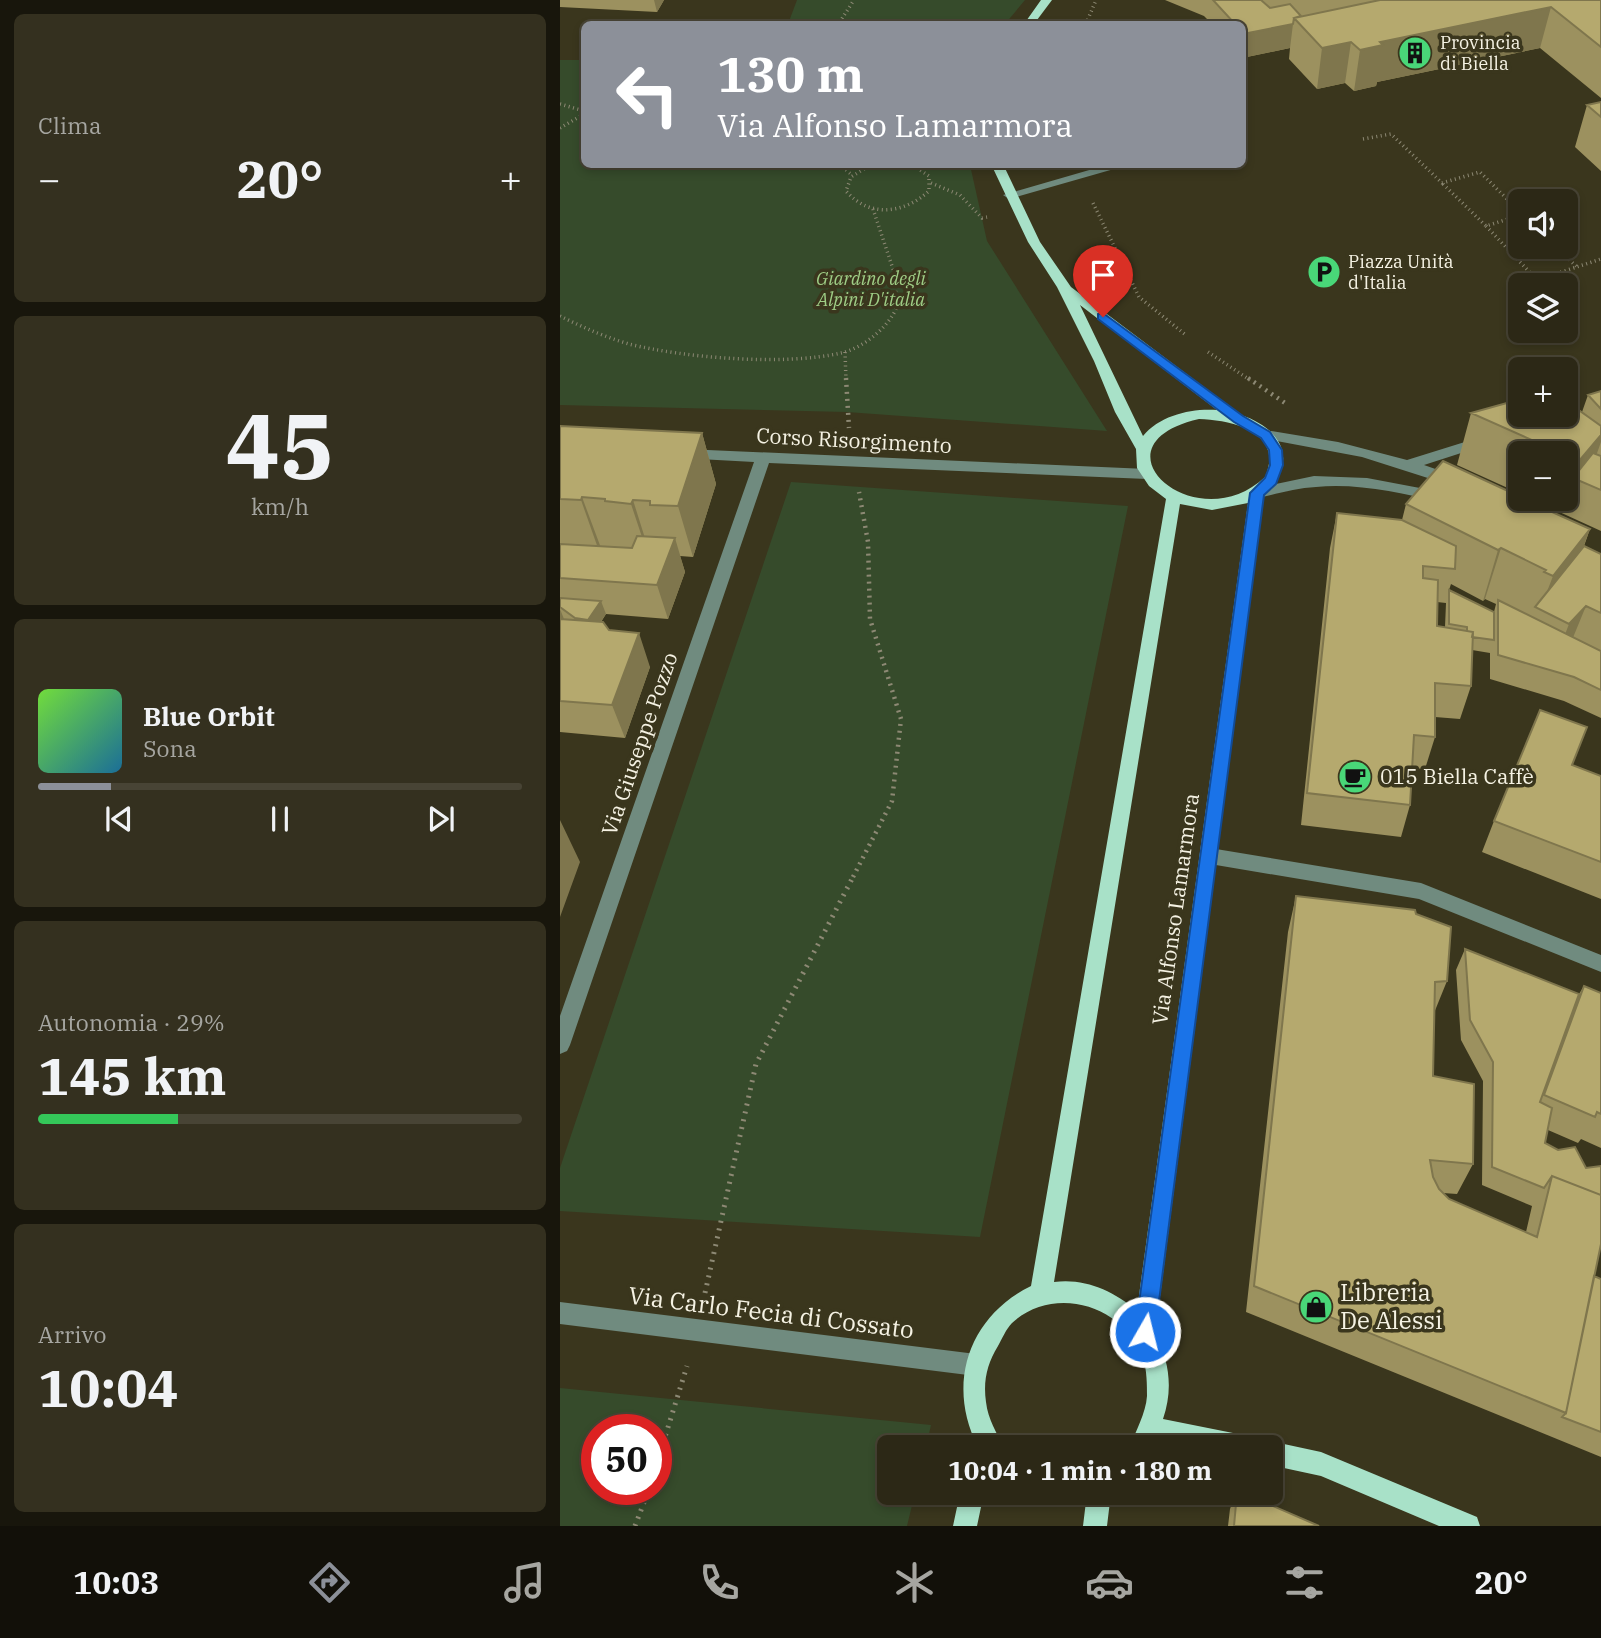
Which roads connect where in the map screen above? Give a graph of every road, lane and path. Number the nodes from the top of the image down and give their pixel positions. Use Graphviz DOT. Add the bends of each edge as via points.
graph roads {
  1 [pos="854,0"];
  2 [pos="1047,0"];
  3 [pos="1096,0"];
  4 [pos="842,21"];
  5 [pos="1030,21"];
  6 [pos="1087,21"];
  7 [pos="560,104"];
  8 [pos="581,112"];
  9 [pos="581,115"];
  10 [pos="560,128"];
  11 [pos="1363,139"];
  12 [pos="844,168"];
  13 [pos="865,168"];
  14 [pos="916,168"];
  15 [pos="999,168"];
  16 [pos="1111,168"];
  17 [pos="852,175"];
  18 [pos="1080,176"];
  19 [pos="1442,183"];
  20 [pos="1009,195"];
  21 [pos="1508,201"];
  22 [pos="873,209"];
  23 [pos="1508,218"];
  24 [pos="1486,226"];
  25 [pos="1569,259"];
  26 [pos="1601,259"];
  27 [pos="1577,267"];
  28 [pos="1530,273"];
  29 [pos="1559,273"];
  30 [pos="1064,287"];
  31 [pos="560,316"];
  32 [pos="1193,341"];
  33 [pos="1203,349"];
  34 [pos="845,352"];
  35 [pos="1291,406"];
  36 [pos="1238,419"];
  37 [pos="1265,435"];
  38 [pos="1499,436"];
  39 [pos="1143,449"];
  40 [pos="668,453"];
  41 [pos="763,458"];
  42 [pos="854,463"];
  43 [pos="1410,464"];
  44 [pos="1147,474"];
  45 [pos="1355,481"];
  46 [pos="1469,487"];
  47 [pos="1257,493"];
  48 [pos="1174,496"];
  49 [pos="1452,499"];
  50 [pos="1210,856"];
  51 [pos="1601,964"];
  52 [pos="560,1045"];
  53 [pos="1041,1294"];
  54 [pos="560,1313"];
  55 [pos="697,1330"];
  56 [pos="1145,1332"];
  57 [pos="976,1365"];
  58 [pos="672,1414"];
  59 [pos="982,1435"];
  60 [pos="1149,1435"];
  61 [pos="1283,1456"];
  62 [pos="643,1505"];
  63 [pos="969,1505"];
  64 [pos="1098,1505"];
  65 [pos="635,1526"];
  66 [pos="965,1526"];
  67 [pos="1095,1526"];
  68 [pos="1468,1526"];
  1 -- 4 [label="path"];
  2 -- 5 [label="main road"];
  3 -- 6 [label="path"];
  7 -- 8 [label="path"];
  9 -- 10 [label="path"];
  11 -- 19 [label="path" via="1391,134"];
  12 -- 17 [label="path"];
  13 -- 17 [label="path"];
  14 -- 22 [label="path" via="929,176 929,191 923,198 901,208"];
  15 -- 20 [label="main road"];
  16 -- 18 [label="street"];
  17 -- 22 [label="path" via="846,191 860,205"];
  18 -- 20 [label="street"];
  18 -- 32 [label="path" via="1139,297"];
  19 -- 21 [label="path" via="1480,172"];
  19 -- 24 [label="path"];
  20 -- 30 [label="main road"];
  22 -- 34 [label="path" via="897,288 897,308 881,331"];
  23 -- 24 [label="path"];
  24 -- 28 [label="path"];
  25 -- 27 [label="path"];
  26 -- 27 [label="path"];
  27 -- 29 [label="path"];
  30 -- 36 [label="main road"];
  30 -- 39 [label="main road"];
  31 -- 34 [label="path" via="610,339 674,351 806,358"];
  33 -- 35 [label="path"];
  34 -- 42 [label="path"];
  36 -- 37 [label="main road"];
  36 -- 39 [label="main road" via="1199,414 1179,417 1150,436"];
  37 -- 43 [label="street" via="1313,441"];
  37 -- 47 [label="main road, Via Alfonso Lamarmora" via="1275,450 1277,465 1271,480"];
  38 -- 43 [label="street"];
  39 -- 44 [label="main road"];
  40 -- 41 [label="street, Corso Risorgimento"];
  41 -- 42 [label="street, Corso Risorgimento"];
  41 -- 52 [label="street, Via Giuseppe Pozzo"];
  42 -- 44 [label="street, Corso Risorgimento"];
  42 -- 55 [label="path" via="868,542 870,619 901,719 892,801 756,1064"];
  43 -- 45 [label="street"];
  43 -- 46 [label="street"];
  44 -- 48 [label="main road"];
  45 -- 47 [label="street" via="1319,481"];
  45 -- 49 [label="street"];
  47 -- 48 [label="main road" via="1217,505"];
  47 -- 50 [label="main road, Via Alfonso Lamarmora"];
  48 -- 53 [label="main road"];
  50 -- 51 [label="street" via="1421,891"];
  50 -- 56 [label="main road, Via Alfonso Lamarmora"];
  53 -- 56 [label="main road, Via Alfonso Lamarmora" via="1071,1290 1100,1296 1124,1310"];
  53 -- 57 [label="main road, Via Alfonso Lamarmora" via="1000,1320 985,1340"];
  54 -- 55 [label="street, Via Carlo Fecia di Cossato"];
  55 -- 57 [label="street, Via Carlo Fecia di Cossato"];
  55 -- 58 [label="path"];
  56 -- 60 [label="main road, Via Alfonso Lamarmora" via="1158,1362 1160,1395"];
  57 -- 59 [label="main road, Via Alfonso Lamarmora" via="972,1389"];
  61 -- 68 [label="main road" via="1321,1464"];
  62 -- 65 [label="path"];
  63 -- 66 [label="main road"];
  64 -- 67 [label="main road"];
}
